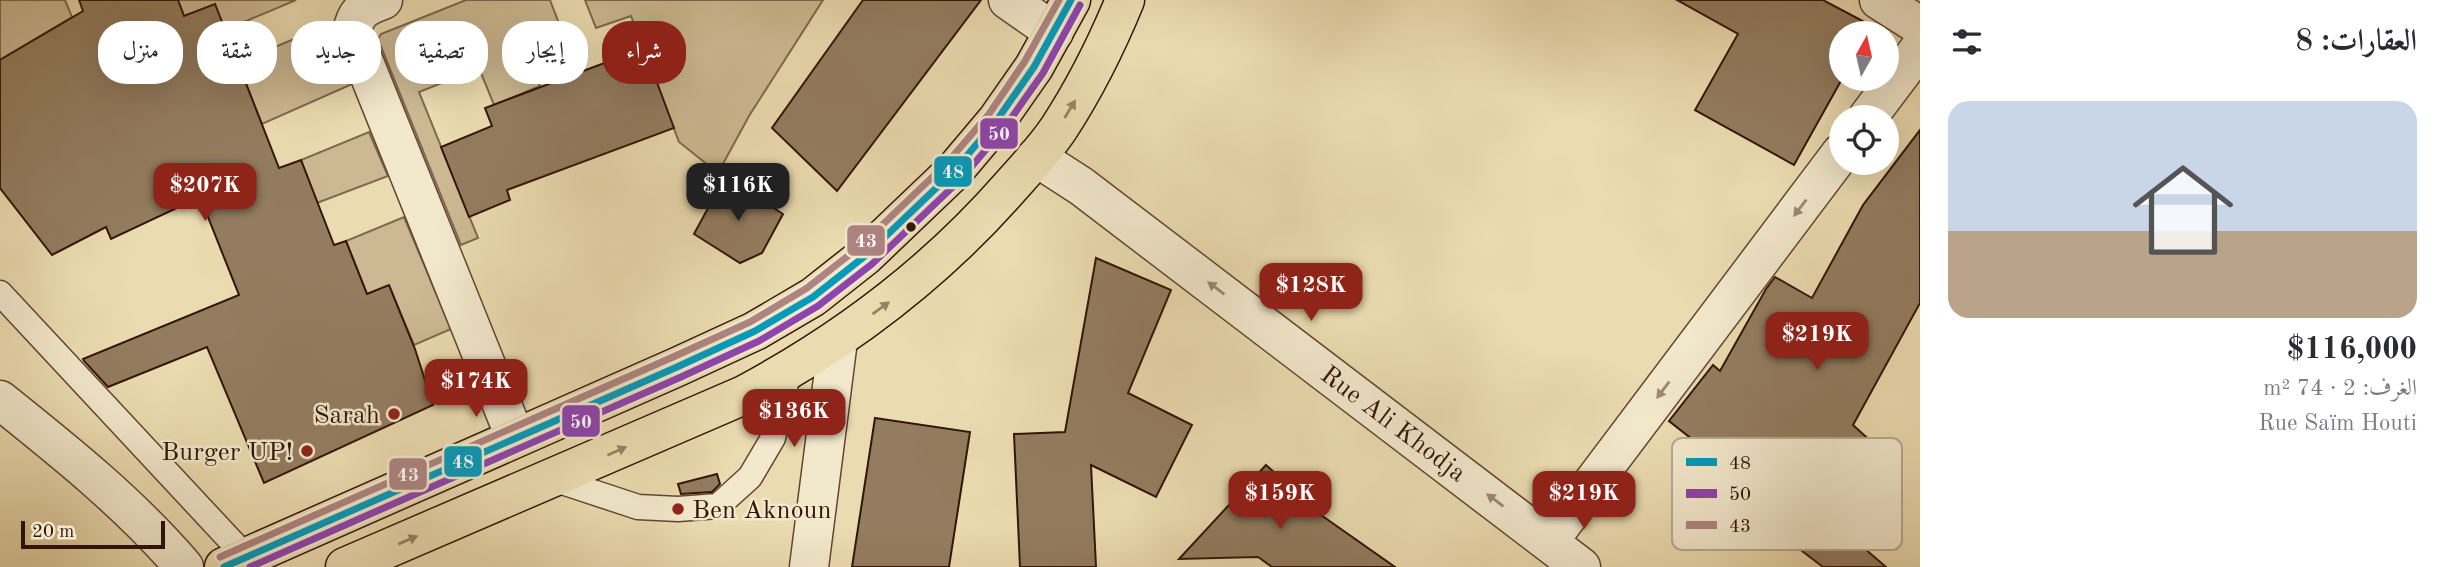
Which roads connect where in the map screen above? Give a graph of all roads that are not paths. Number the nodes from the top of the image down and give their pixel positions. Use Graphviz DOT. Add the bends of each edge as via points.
graph roads {
  1 [pos="383,0"];
  2 [pos="1008,0"];
  3 [pos="1125,0"];
  4 [pos="1879,0"];
  5 [pos="1062,16"];
  6 [pos="1920,26"];
  7 [pos="1920,48"];
  8 [pos="1877,105"];
  9 [pos="1036,158"];
  10 [pos="1829,169"];
  11 [pos="0,293"];
  12 [pos="838,340"];
  13 [pos="789,371"];
  14 [pos="0,400"];
  15 [pos="515,437"];
  16 [pos="553,479"];
  17 [pos="1549,541"];
  18 [pos="235,562"];
  19 [pos="184,567"];
  20 [pos="345,567"];
  21 [pos="809,567"];
  22 [pos="1581,567"];
  1 -- 15 [label="street" via="362,8 352,32"];
  2 -- 5 [label="street"];
  9 -- 3 [label="main road, one-way" via="1089,76"];
  4 -- 6 [label="street"];
  5 -- 15 [label="main road" via="997,120 954,171 866,257 813,297 755,331"];
  7 -- 8 [label="street"];
  12 -- 9 [label="main road, one-way" via="901,294 977,225"];
  17 -- 9 [label="street, Rue Ali Khodja, one-way" via="1081,186"];
  10 -- 17 [label="street, one-way"];
  11 -- 18 [label="lane"];
  12 -- 13 [label="main road"];
  12 -- 21 [label="street"];
  16 -- 13 [label="main road, one-way"];
  13 -- 16 [label="lane" via="773,438 750,478 719,506 638,507"];
  14 -- 19 [label="street" via="114,495"];
  15 -- 18 [label="main road"];
  20 -- 16 [label="main road, one-way"];
  17 -- 22 [label="street, Rue Ali Khodja"];
}
